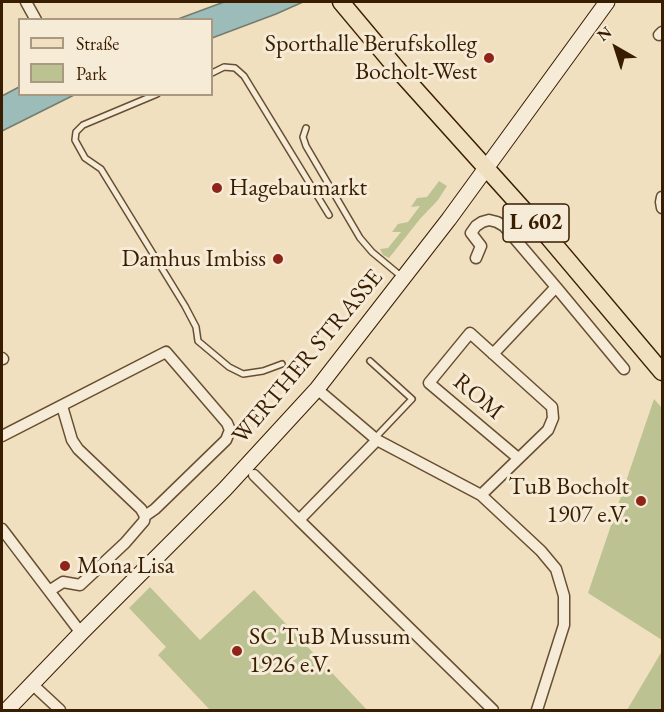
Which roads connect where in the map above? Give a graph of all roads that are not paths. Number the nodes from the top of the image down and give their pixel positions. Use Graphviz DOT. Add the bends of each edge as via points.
graph roads {
  1 [pos="26,2"];
  2 [pos="607,2"];
  3 [pos="343,4"];
  4 [pos="35,18"];
  5 [pos="213,72"];
  6 [pos="152,96"];
  7 [pos="306,128"];
  8 [pos="486,168"];
  9 [pos="663,197"];
  10 [pos="663,208"];
  11 [pos="329,215"];
  12 [pos="476,258"];
  13 [pos="404,279"];
  14 [pos="556,287"];
  15 [pos="493,354"];
  16 [pos="370,361"];
  17 [pos="282,364"];
  18 [pos="624,369"];
  19 [pos="663,372"];
  20 [pos="317,389"];
  21 [pos="62,406"];
  22 [pos="2,436"];
  23 [pos="376,439"];
  24 [pos="518,458"];
  25 [pos="254,475"];
  26 [pos="481,495"];
  27 [pos="145,516"];
  28 [pos="299,520"];
  29 [pos="2,529"];
  30 [pos="49,591"];
  31 [pos="81,633"];
  32 [pos="32,684"];
  33 [pos="7,711"];
  34 [pos="60,711"];
  35 [pos="493,711"];
  36 [pos="537,711"];
  1 -- 4 [label="street"];
  2 -- 8 [label="main road, WERTHER STRASSE"];
  3 -- 8 [label="main road, L 602"];
  5 -- 11 [label="lane" via="236,68 244,76"];
  6 -- 17 [label="lane" via="82,125 75,140 85,158 101,169 177,292 196,327 198,341 243,374"];
  7 -- 13 [label="lane" via="306,146 360,238"];
  8 -- 13 [label="main road, WERTHER STRASSE"];
  8 -- 19 [label="main road, L 602"];
  9 -- 10 [label="street"];
  12 -- 14 [label="street" via="481,246 471,233 482,222 497,222"];
  13 -- 20 [label="main road, WERTHER STRASSE"];
  14 -- 15 [label="street, ROM"];
  14 -- 18 [label="street"];
  15 -- 24 [label="street, ROM" via="552,407 548,430"];
  15 -- 24 [label="street, ROM" via="470,333 429,383"];
  16 -- 23 [label="lane" via="412,399"];
  20 -- 23 [label="street"];
  20 -- 31 [label="main road, WERTHER STRASSE" via="225,489"];
  21 -- 22 [label="street"];
  21 -- 27 [label="street" via="72,440"];
  21 -- 27 [label="street" via="166,352 227,423 230,430 226,440"];
  23 -- 26 [label="street"];
  23 -- 28 [label="street"];
  24 -- 26 [label="street, ROM"];
  25 -- 28 [label="street"];
  26 -- 36 [label="street" via="556,569 564,596 564,625"];
  27 -- 30 [label="street" via="125,543 80,585 63,582"];
  28 -- 35 [label="street"];
  29 -- 30 [label="street"];
  30 -- 31 [label="street"];
  31 -- 32 [label="main road, WERTHER STRASSE"];
  32 -- 33 [label="main road, WERTHER STRASSE"];
  32 -- 34 [label="street"];
}
